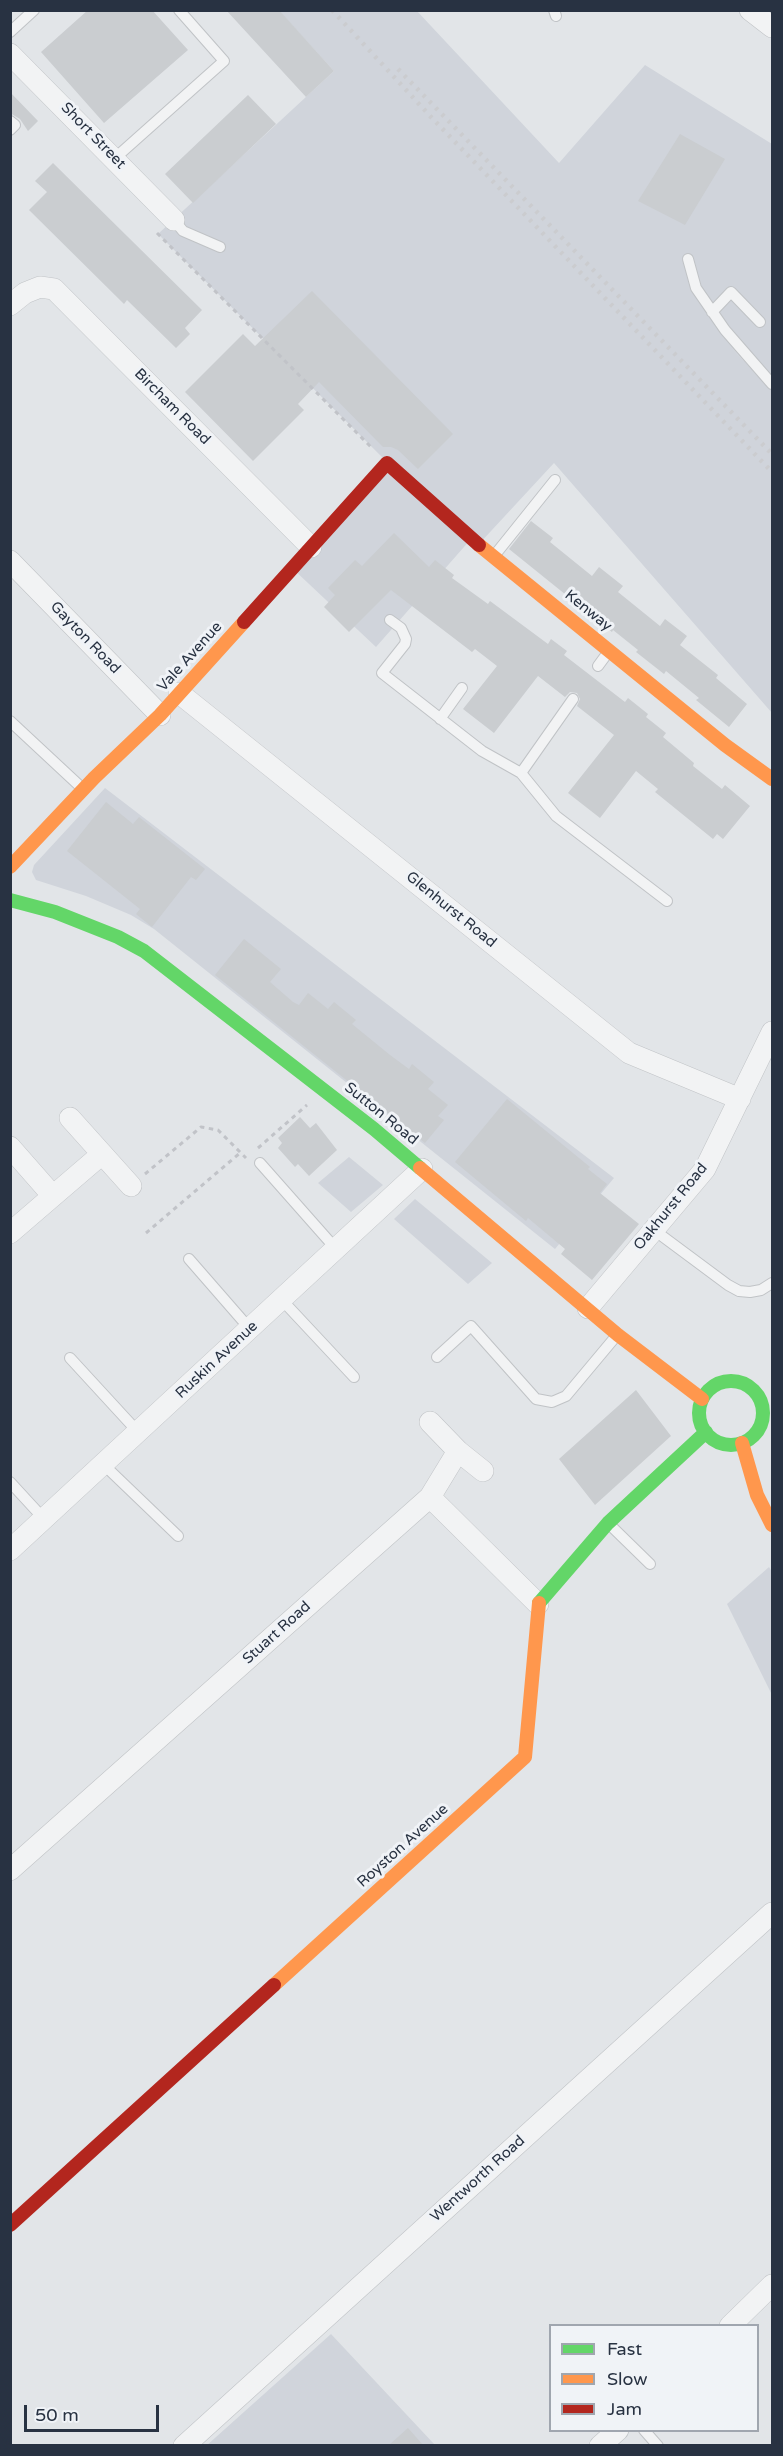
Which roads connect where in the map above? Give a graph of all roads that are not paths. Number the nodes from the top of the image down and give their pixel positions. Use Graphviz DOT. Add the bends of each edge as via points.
graph roads {
  1 [pos="34,10"];
  2 [pos="179,10"];
  3 [pos="750,10"];
  4 [pos="772,27"];
  5 [pos="10,32"];
  6 [pos="10,54"];
  7 [pos="10,121"];
  8 [pos="10,130"];
  9 [pos="114,159"];
  10 [pos="174,220"];
  11 [pos="220,247"];
  12 [pos="688,259"];
  13 [pos="18,299"];
  14 [pos="712,312"];
  15 [pos="760,322"];
  16 [pos="772,384"];
  17 [pos="387,463"];
  18 [pos="555,480"];
  19 [pos="311,548"];
  20 [pos="494,556"];
  21 [pos="10,561"];
  22 [pos="390,620"];
  23 [pos="609,650"];
  24 [pos="598,666"];
  25 [pos="462,688"];
  26 [pos="179,693"];
  27 [pos="573,699"];
  28 [pos="160,715"];
  29 [pos="440,719"];
  30 [pos="10,721"];
  31 [pos="521,773"];
  32 [pos="772,779"];
  33 [pos="83,790"];
  34 [pos="10,867"];
  35 [pos="10,900"];
  36 [pos="667,901"];
  37 [pos="772,1032"];
  38 [pos="740,1099"];
  39 [pos="70,1118"];
  40 [pos="10,1147"];
  41 [pos="102,1154"];
  42 [pos="260,1163"];
  43 [pos="422,1168"];
  44 [pos="131,1186"];
  45 [pos="53,1196"];
  46 [pos="654,1230"];
  47 [pos="10,1233"];
  48 [pos="336,1249"];
  49 [pos="189,1259"];
  50 [pos="772,1283"];
  51 [pos="282,1300"];
  52 [pos="588,1308"];
  53 [pos="250,1329"];
  54 [pos="618,1335"];
  55 [pos="437,1357"];
  56 [pos="70,1358"];
  57 [pos="354,1377"];
  58 [pos="763,1381"];
  59 [pos="744,1384"];
  60 [pos="702,1399"];
  61 [pos="768,1407"];
  62 [pos="430,1422"];
  63 [pos="138,1432"];
  64 [pos="706,1432"];
  65 [pos="742,1443"];
  66 [pos="458,1451"];
  67 [pos="103,1464"];
  68 [pos="483,1471"];
  69 [pos="10,1482"];
  70 [pos="430,1497"];
  71 [pos="44,1519"];
  72 [pos="608,1523"];
  73 [pos="772,1525"];
  74 [pos="178,1536"];
  75 [pos="10,1550"];
  76 [pos="650,1564"];
  77 [pos="538,1604"];
  78 [pos="10,1870"];
  79 [pos="772,1913"];
  80 [pos="10,2225"];
  81 [pos="772,2285"];
  82 [pos="731,2324"];
  83 [pos="616,2432"];
  84 [pos="646,2432"];
  85 [pos="184,2445"];
  86 [pos="600,2445"];
  87 [pos="658,2445"];
  1 -- 5 [label="lane"];
  2 -- 9 [label="lane" via="224,61"];
  3 -- 4 [label="street"];
  6 -- 9 [label="street, Short Street"];
  7 -- 8 [label="lane" via="15,125"];
  9 -- 10 [label="street, Short Street"];
  10 -- 11 [label="lane" via="183,231"];
  12 -- 14 [label="lane" via="696,288"];
  13 -- 19 [label="street, Bircham Road" via="40,287 54,289 66,298"];
  14 -- 15 [label="lane" via="731,292"];
  14 -- 16 [label="lane"];
  17 -- 19 [label="street, Vale Avenue"];
  17 -- 20 [label="street, Kenway"];
  18 -- 20 [label="lane"];
  19 -- 26 [label="street, Vale Avenue"];
  20 -- 23 [label="street, Kenway"];
  21 -- 28 [label="street, Gayton Road"];
  22 -- 29 [label="lane" via="401,628 406,639 382,673"];
  23 -- 24 [label="lane"];
  23 -- 32 [label="street, Kenway"];
  25 -- 29 [label="lane"];
  26 -- 28 [label="street, Vale Avenue"];
  26 -- 38 [label="street, Glenhurst Road" via="629,1053"];
  27 -- 31 [label="lane"];
  28 -- 33 [label="street, Vale Avenue"];
  29 -- 31 [label="lane" via="482,751"];
  30 -- 33 [label="lane"];
  31 -- 36 [label="lane" via="556,816"];
  33 -- 34 [label="street, Vale Avenue"];
  35 -- 43 [label="street, Sutton Road" via="66,916 144,951"];
  37 -- 38 [label="street, Oakhurst Road"];
  38 -- 46 [label="street, Oakhurst Road" via="705,1169"];
  39 -- 41 [label="street"];
  40 -- 45 [label="street"];
  41 -- 44 [label="street"];
  41 -- 45 [label="street"];
  42 -- 48 [label="lane"];
  43 -- 48 [label="street, Ruskin Avenue"];
  43 -- 52 [label="street, Sutton Road"];
  45 -- 47 [label="street"];
  46 -- 50 [label="lane" via="739,1291 761,1290"];
  46 -- 52 [label="street, Oakhurst Road"];
  48 -- 51 [label="street, Ruskin Avenue"];
  49 -- 53 [label="lane"];
  51 -- 53 [label="street, Ruskin Avenue"];
  51 -- 57 [label="lane"];
  52 -- 54 [label="street, Sutton Road"];
  53 -- 63 [label="street, Ruskin Avenue"];
  54 -- 55 [label="lane" via="566,1396 552,1402 536,1399 471,1326"];
  54 -- 60 [label="street, Sutton Road"];
  56 -- 63 [label="lane"];
  58 -- 59 [label="street"];
  59 -- 60 [label="street" via="720,1383"];
  59 -- 61 [label="street"];
  60 -- 64 [label="street" via="699,1416"];
  61 -- 65 [label="street" via="758,1430"];
  62 -- 66 [label="street"];
  63 -- 67 [label="street, Ruskin Avenue"];
  64 -- 65 [label="street" via="722,1443"];
  64 -- 72 [label="street"];
  65 -- 73 [label="street" via="757,1495"];
  66 -- 68 [label="street"];
  66 -- 70 [label="street, Stuart Road"];
  67 -- 71 [label="street, Ruskin Avenue"];
  67 -- 74 [label="lane"];
  69 -- 71 [label="lane"];
  70 -- 77 [label="street"];
  70 -- 78 [label="street, Stuart Road"];
  71 -- 75 [label="street, Ruskin Avenue"];
  72 -- 76 [label="lane"];
  72 -- 77 [label="street"];
  77 -- 80 [label="street, Royston Avenue" via="525,1757"];
  79 -- 85 [label="street, Wentworth Road"];
  81 -- 82 [label="street"];
  83 -- 86 [label="street"];
  84 -- 87 [label="lane"];
}
